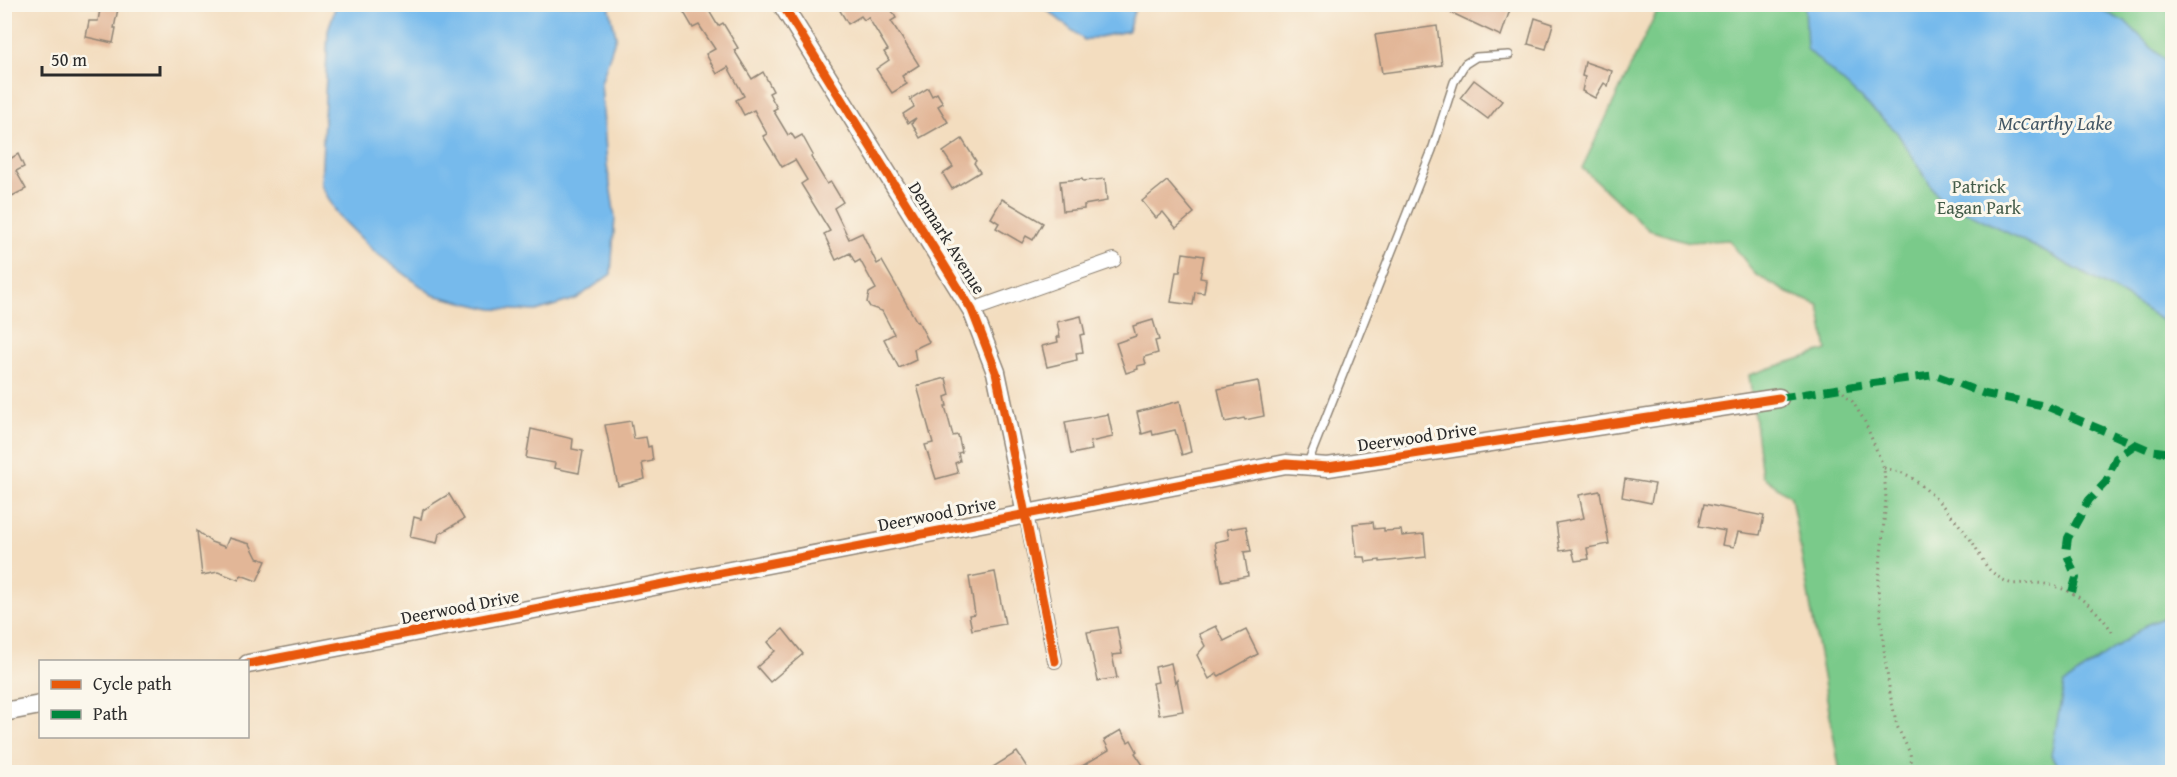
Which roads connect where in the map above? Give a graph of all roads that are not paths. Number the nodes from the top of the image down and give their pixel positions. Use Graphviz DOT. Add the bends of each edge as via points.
graph roads {
  1 [pos="782,4"];
  2 [pos="1509,55"];
  3 [pos="1114,260"];
  4 [pos="972,310"];
  5 [pos="1779,398"];
  6 [pos="1307,466"];
  7 [pos="1026,514"];
  8 [pos="1055,661"];
  9 [pos="249,664"];
  10 [pos="39,705"];
  11 [pos="4,712"];
  1 -- 4 [label="street, Denmark Avenue"];
  2 -- 6 [label="lane" via="1476,57 1465,64 1454,82 1432,150"];
  3 -- 4 [label="street"];
  4 -- 7 [label="street, Denmark Avenue" via="996,372"];
  5 -- 6 [label="street, Deerwood Drive" via="1328,467"];
  6 -- 7 [label="street, Deerwood Drive" via="1286,464"];
  7 -- 8 [label="street"];
  7 -- 9 [label="street, Deerwood Drive"];
  10 -- 11 [label="street"];
}
